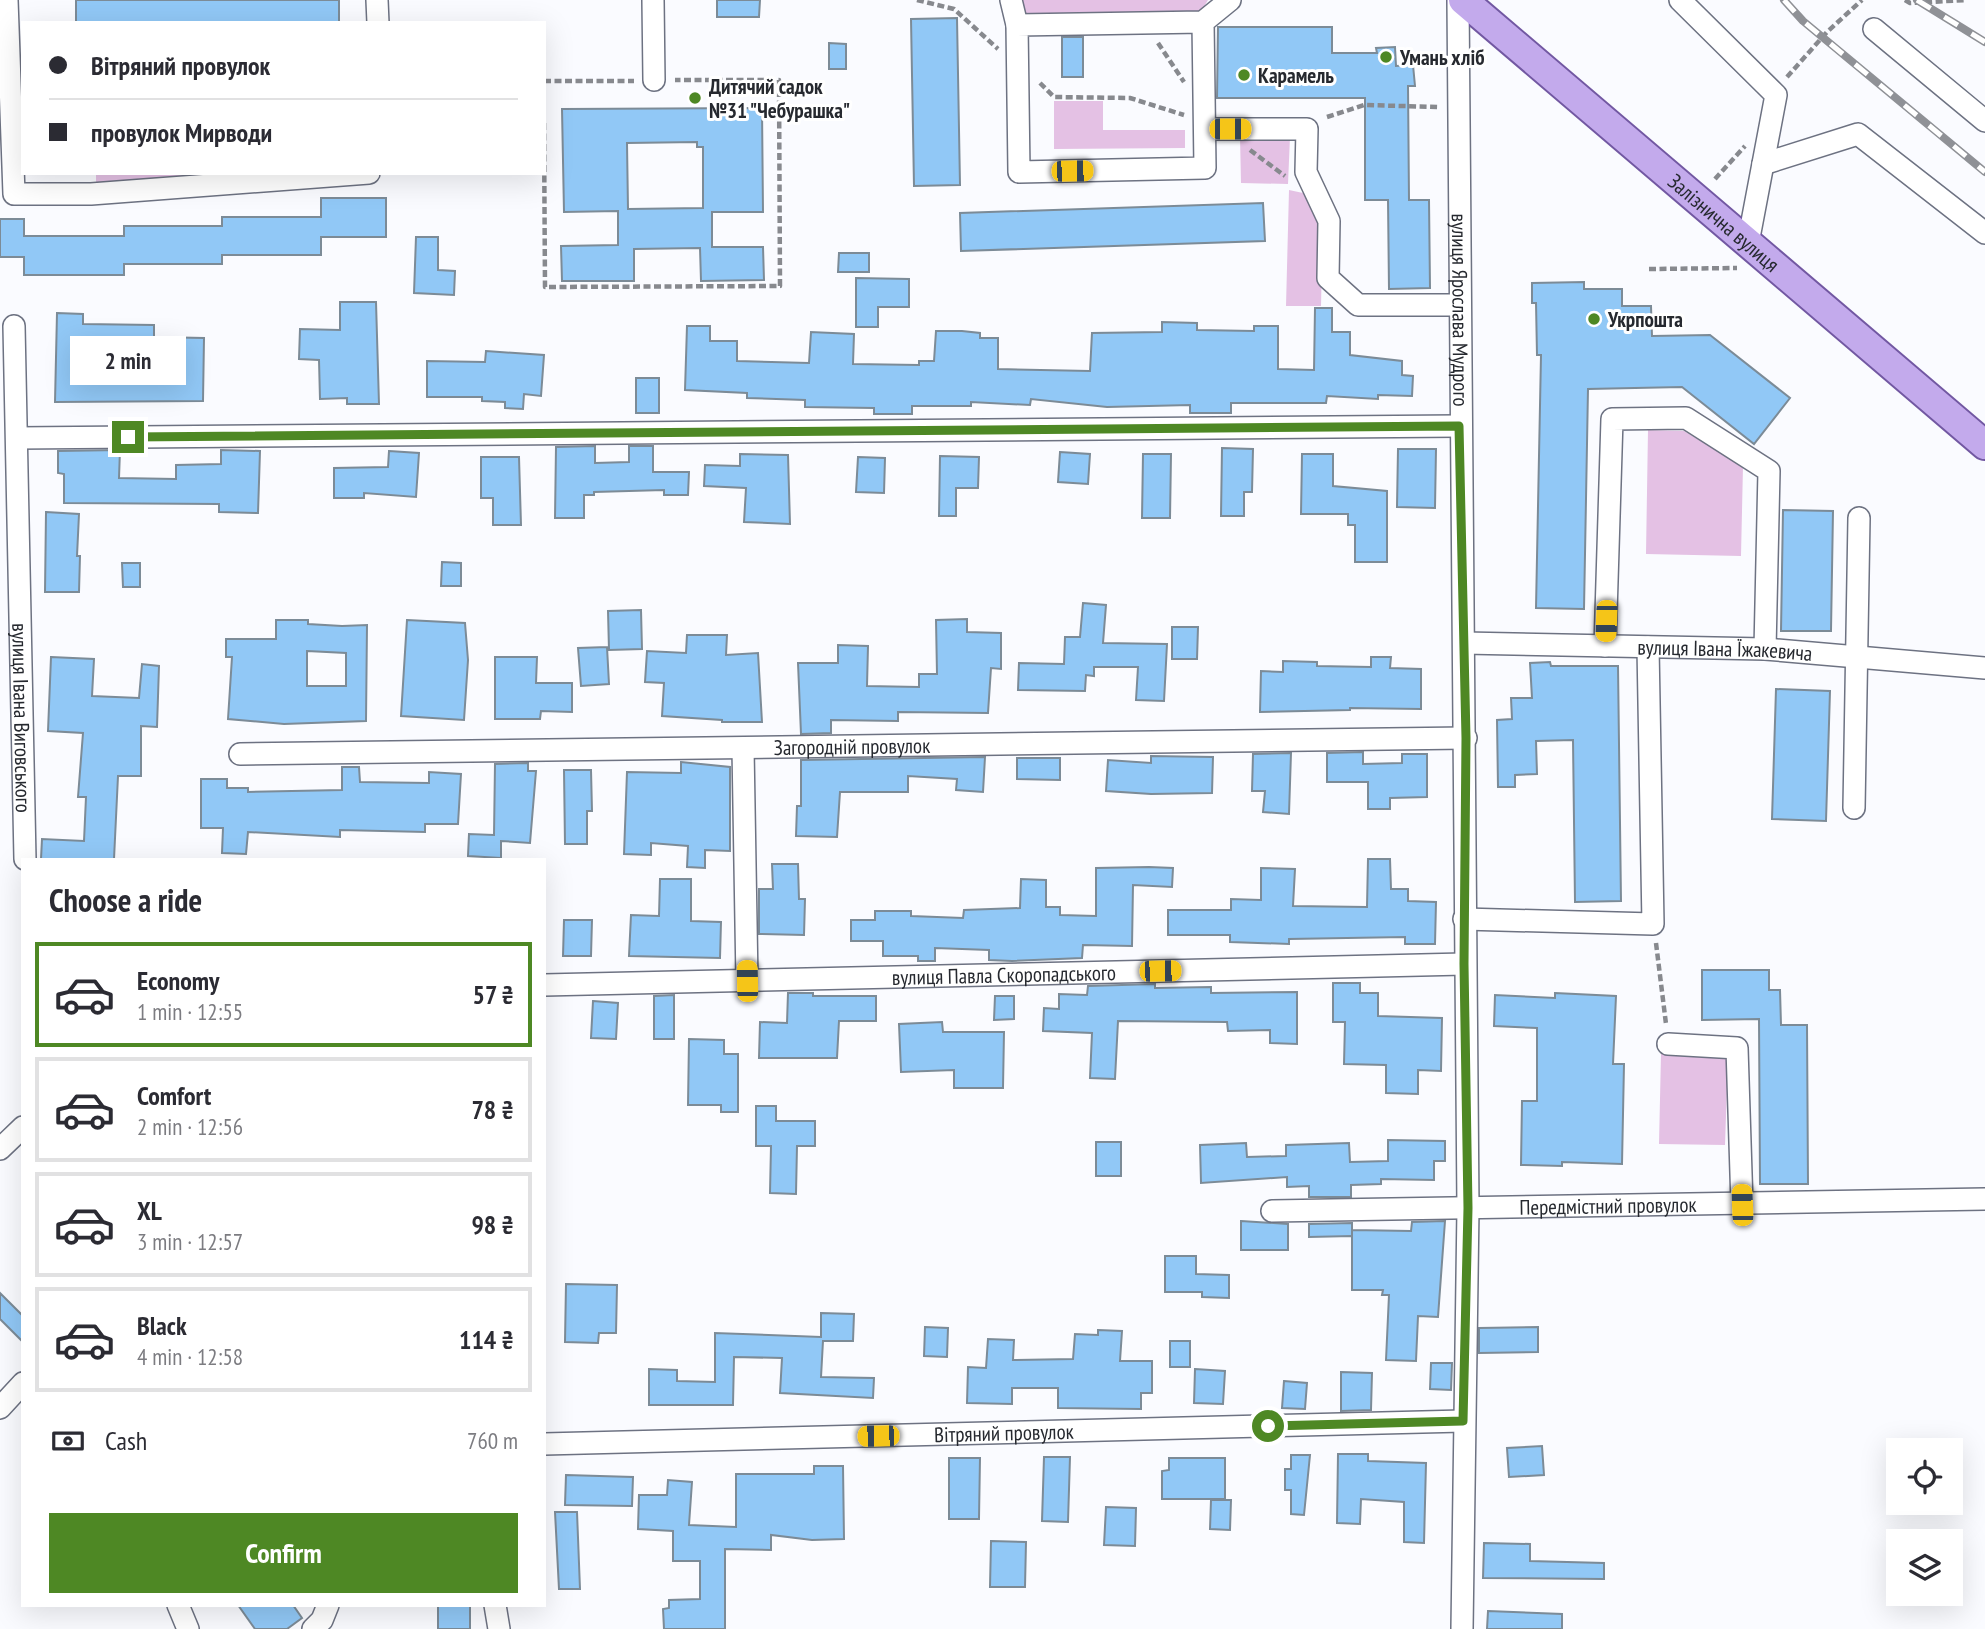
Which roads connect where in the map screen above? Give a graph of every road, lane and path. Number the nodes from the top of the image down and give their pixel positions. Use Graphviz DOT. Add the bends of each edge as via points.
graph roads {
  1 [pos="7,0"];
  2 [pos="377,0"];
  3 [pos="653,0"];
  4 [pos="917,0"];
  5 [pos="1011,0"];
  6 [pos="1230,0"];
  7 [pos="1461,0"];
  8 [pos="1680,0"];
  9 [pos="1905,0"];
  10 [pos="1967,0"];
  11 [pos="378,21"];
  12 [pos="1203,22"];
  13 [pos="1145,23"];
  14 [pos="1017,25"];
  15 [pos="1874,29"];
  16 [pos="1018,61"];
  17 [pos="654,80"];
  18 [pos="546,81"];
  19 [pos="1204,102"];
  20 [pos="1443,107"];
  21 [pos="1327,117"];
  22 [pos="1985,121"];
  23 [pos="1205,129"];
  24 [pos="1240,142"];
  25 [pos="1763,164"];
  26 [pos="318,175"];
  27 [pos="544,175"];
  28 [pos="1293,183"];
  29 [pos="91,184"];
  30 [pos="7,193"];
  31 [pos="1985,233"];
  32 [pos="1743,255"];
  33 [pos="1650,269"];
  34 [pos="1459,305"];
  35 [pos="14,326"];
  36 [pos="1459,426"];
  37 [pos="17,438"];
  38 [pos="1985,445"];
  39 [pos="1859,518"];
  40 [pos="9,604"];
  41 [pos="1464,643"];
  42 [pos="1605,646"];
  43 [pos="1648,647"];
  44 [pos="1765,649"];
  45 [pos="1856,656"];
  46 [pos="1985,668"];
  47 [pos="1466,738"];
  48 [pos="743,748"];
  49 [pos="240,754"];
  50 [pos="1854,808"];
  51 [pos="25,858"];
  52 [pos="1464,919"];
  53 [pos="1653,924"];
  54 [pos="1464,964"];
  55 [pos="747,981"];
  56 [pos="546,985"];
  57 [pos="1668,1044"];
  58 [pos="21,1129"];
  59 [pos="0,1149"];
  60 [pos="1985,1199"];
  61 [pos="1742,1205"];
  62 [pos="1468,1208"];
  63 [pos="1272,1210"];
  64 [pos="21,1386"];
  65 [pos="0,1408"];
  66 [pos="1463,1421"];
  67 [pos="546,1444"];
  68 [pos="179,1607"];
  69 [pos="327,1607"];
  70 [pos="495,1607"];
  71 [pos="188,1629"];
  72 [pos="313,1629"];
  73 [pos="499,1629"];
  74 [pos="1462,1629"];
  1 -- 30 [label="street"];
  2 -- 11 [label="street"];
  3 -- 17 [label="street"];
  4 -- 16 [label="path" via="954,9 991,46"];
  5 -- 14 [label="street"];
  6 -- 12 [label="street"];
  7 -- 32 [label="main road, Залізнична вулиця"];
  7 -- 34 [label="street, вулиця Ярослава Мудрого"];
  8 -- 25 [label="street" via="1776,95"];
  9 -- 10 [label="path" via="1910,4"];
  12 -- 13 [label="street"];
  12 -- 19 [label="street"];
  13 -- 14 [label="street"];
  13 -- 19 [label="path" via="1178,75"];
  14 -- 16 [label="street"];
  15 -- 22 [label="street"];
  16 -- 23 [label="path" via="1054,97 1130,98 1182,114"];
  16 -- 23 [label="street" via="1019,172 1205,168"];
  17 -- 18 [label="path"];
  17 -- 27 [label="path" via="779,80 780,286 545,288"];
  19 -- 23 [label="street"];
  20 -- 21 [label="path" via="1364,105"];
  23 -- 34 [label="street" via="1307,129 1306,172 1329,221 1328,278 1358,305"];
  24 -- 28 [label="path"];
  25 -- 31 [label="street" via="1858,134"];
  25 -- 32 [label="street"];
  26 -- 29 [label="street"];
  29 -- 30 [label="street"];
  32 -- 33 [label="path"];
  32 -- 38 [label="main road, Залізнична вулиця"];
  34 -- 36 [label="street, вулиця Ярослава Мудрого"];
  35 -- 37 [label="street, вулиця Івана Виговського"];
  36 -- 37 [label="street"];
  36 -- 41 [label="street, вулиця Ярослава Мудрого"];
  37 -- 40 [label="street, вулиця Івана Виговського"];
  39 -- 45 [label="street"];
  40 -- 51 [label="street, вулиця Івана Виговського"];
  41 -- 42 [label="street, вулиця Івана Їжакевича"];
  41 -- 47 [label="street, вулиця Ярослава Мудрого"];
  42 -- 43 [label="street, вулиця Івана Їжакевича"];
  42 -- 44 [label="street" via="1612,419 1685,418 1769,471"];
  43 -- 44 [label="street, вулиця Івана Їжакевича"];
  43 -- 53 [label="street"];
  44 -- 45 [label="street, вулиця Івана Їжакевича"];
  45 -- 46 [label="street, вулиця Івана Їжакевича"];
  45 -- 50 [label="street"];
  47 -- 48 [label="street, Загородній провулок"];
  47 -- 52 [label="street, вулиця Ярослава Мудрого"];
  48 -- 49 [label="street, Загородній провулок"];
  48 -- 55 [label="street"];
  52 -- 53 [label="street"];
  52 -- 54 [label="street, вулиця Ярослава Мудрого"];
  53 -- 57 [label="path"];
  54 -- 55 [label="street, вулиця Павла Скоропадського"];
  54 -- 62 [label="street, вулиця Ярослава Мудрого"];
  55 -- 56 [label="street, вулиця Павла Скоропадського"];
  57 -- 61 [label="street" via="1737,1048"];
  58 -- 59 [label="street"];
  60 -- 61 [label="street, Передмістний провулок"];
  61 -- 62 [label="street, Передмістний провулок"];
  62 -- 63 [label="street, Передмістний провулок"];
  62 -- 66 [label="street, вулиця Ярослава Мудрого"];
  64 -- 65 [label="street"];
  66 -- 67 [label="street, Вітряний провулок"];
  66 -- 74 [label="street, вулиця Ярослава Мудрого"];
  68 -- 71 [label="street"];
  69 -- 72 [label="street"];
  70 -- 73 [label="street"];
}
